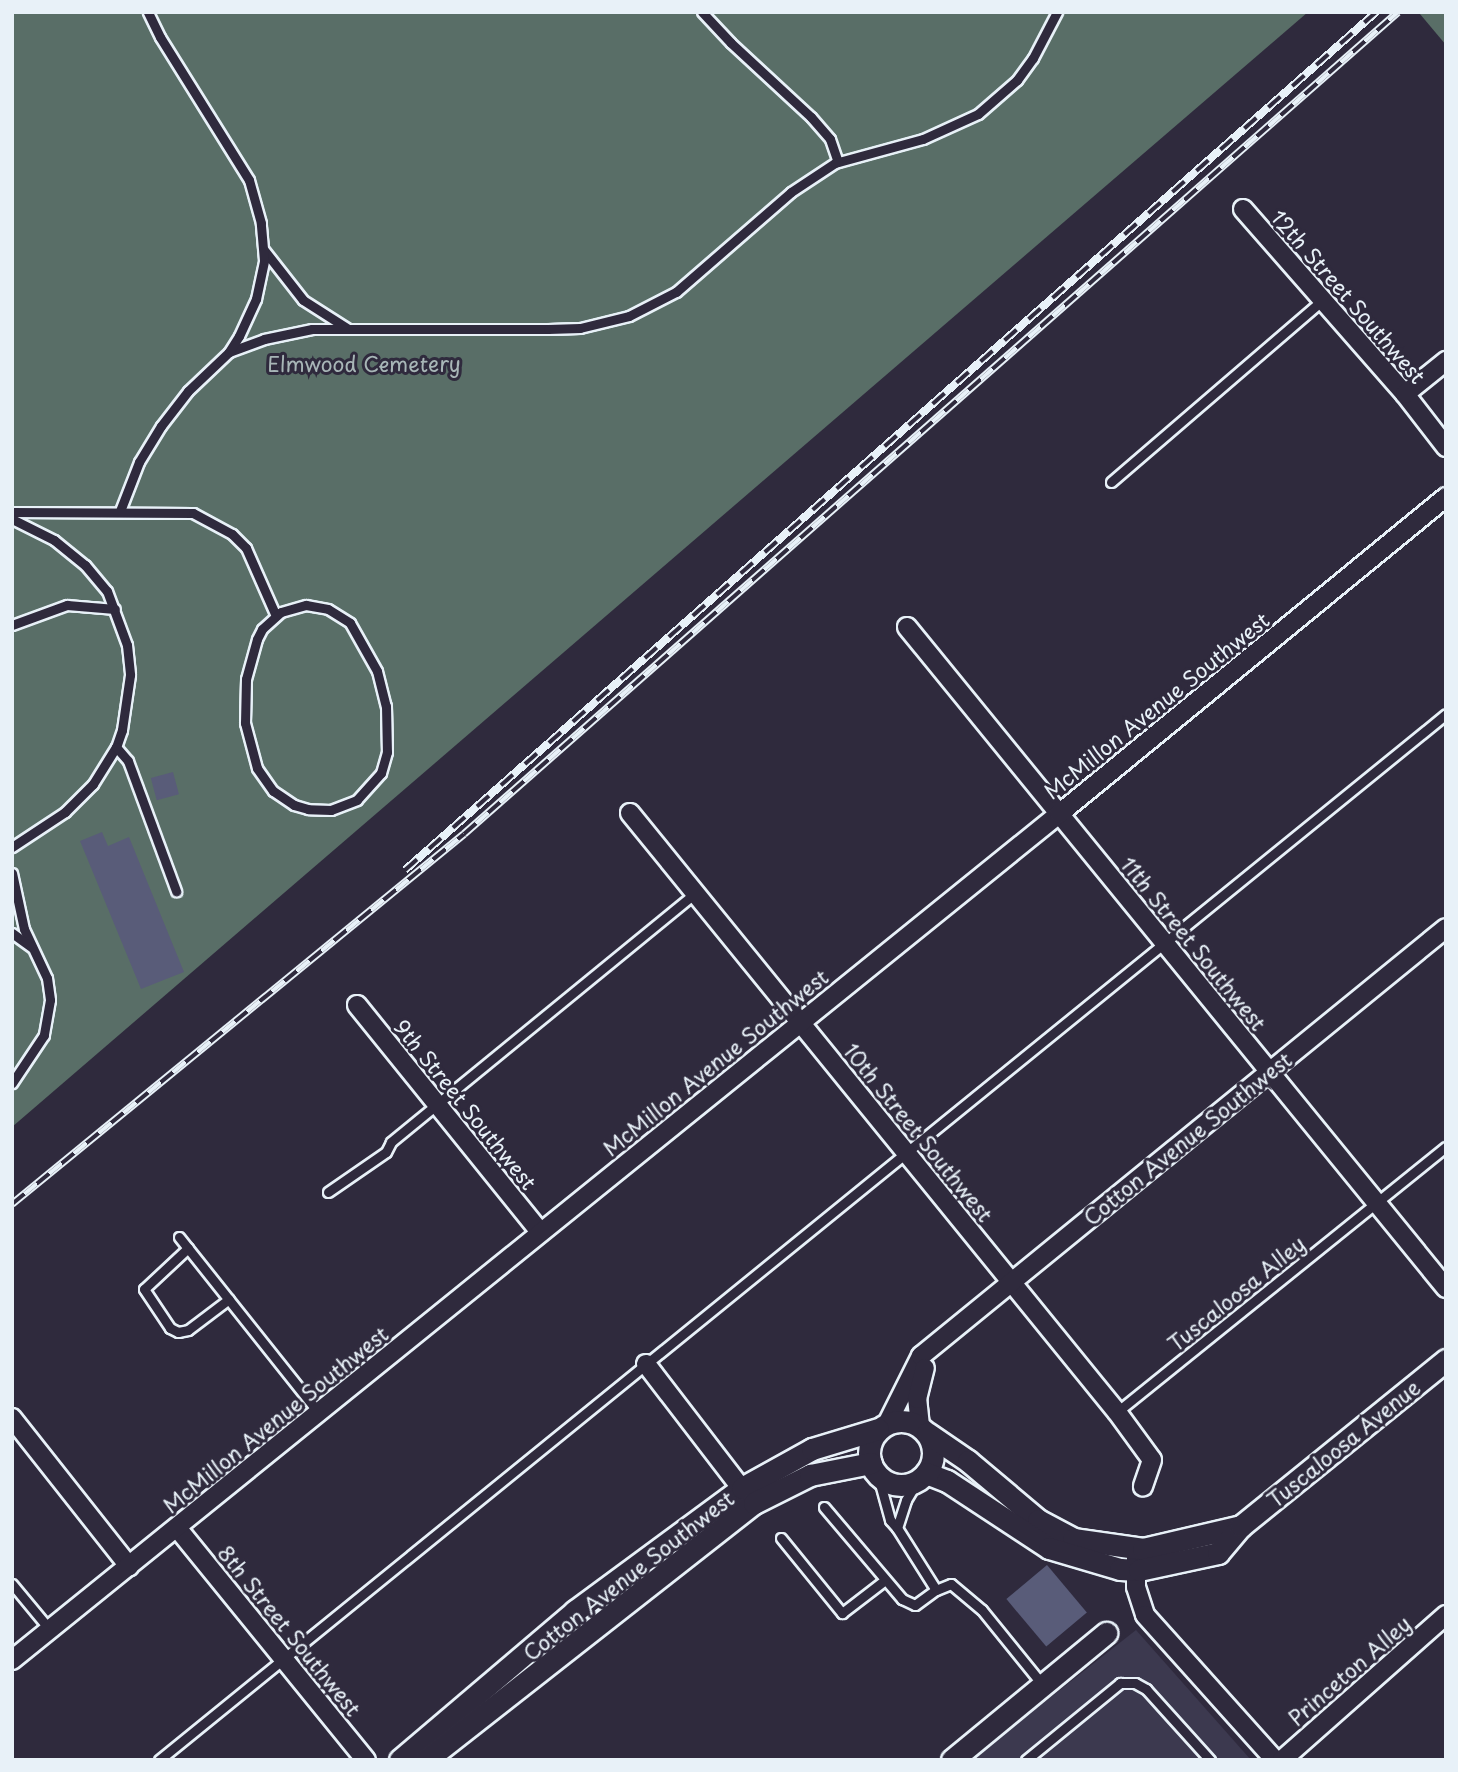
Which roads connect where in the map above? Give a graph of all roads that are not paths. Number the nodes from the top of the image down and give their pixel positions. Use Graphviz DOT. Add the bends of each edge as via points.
graph roads {
  1 [pos="148,12"];
  2 [pos="702,12"];
  3 [pos="1057,12"];
  4 [pos="838,162"];
  5 [pos="1242,209"];
  6 [pos="264,250"];
  7 [pos="1324,299"];
  8 [pos="348,329"];
  9 [pos="229,352"];
  10 [pos="1446,361"];
  11 [pos="1405,394"];
  12 [pos="1446,447"];
  13 [pos="1111,482"];
  14 [pos="1446,497"];
  15 [pos="12,512"];
  16 [pos="120,512"];
  17 [pos="12,519"];
  18 [pos="115,610"];
  19 [pos="276,616"];
  20 [pos="12,625"];
  21 [pos="907,627"];
  22 [pos="1446,714"];
  23 [pos="116,747"];
  24 [pos="630,813"];
  25 [pos="1059,814"];
  26 [pos="12,847"];
  27 [pos="12,873"];
  28 [pos="176,891"];
  29 [pos="694,894"];
  30 [pos="1446,928"];
  31 [pos="12,933"];
  32 [pos="1166,942"];
  33 [pos="31,947"];
  34 [pos="357,1004"];
  35 [pos="801,1023"];
  36 [pos="1270,1071"];
  37 [pos="12,1083"];
  38 [pos="438,1106"];
  39 [pos="1446,1147"];
  40 [pos="906,1153"];
  41 [pos="328,1192"];
  42 [pos="1377,1203"];
  43 [pos="540,1232"];
  44 [pos="179,1237"];
  45 [pos="188,1248"];
  46 [pos="1012,1282"];
  47 [pos="1446,1288"];
  48 [pos="229,1299"];
  49 [pos="929,1351"];
  50 [pos="1446,1360"];
  51 [pos="646,1364"];
  52 [pos="1117,1412"];
  53 [pos="319,1413"];
  54 [pos="12,1418"];
  55 [pos="883,1426"];
  56 [pos="923,1429"];
  57 [pos="874,1469"];
  58 [pos="922,1477"];
  59 [pos="1143,1486"];
  60 [pos="748,1496"];
  61 [pos="824,1507"];
  62 [pos="1241,1526"];
  63 [pos="897,1528"];
  64 [pos="178,1529"];
  65 [pos="781,1538"];
  66 [pos="1136,1548"];
  67 [pos="129,1566"];
  68 [pos="1135,1569"];
  69 [pos="885,1580"];
  70 [pos="12,1584"];
  71 [pos="936,1590"];
  72 [pos="1446,1615"];
  73 [pos="50,1629"];
  74 [pos="1106,1633"];
  75 [pos="284,1658"];
  76 [pos="12,1660"];
  77 [pos="1043,1685"];
  78 [pos="159,1760"];
  79 [pos="366,1760"];
  80 [pos="400,1760"];
  81 [pos="426,1760"];
  82 [pos="951,1760"];
  83 [pos="1026,1760"];
  84 [pos="1210,1760"];
  85 [pos="1275,1760"];
  86 [pos="1282,1760"];
  1 -- 6 [label="lane" via="248,180 258,207"];
  2 -- 4 [label="lane" via="811,117 830,139"];
  3 -- 4 [label="lane" via="1017,80 978,114 923,139"];
  4 -- 8 [label="lane" via="790,192 676,292 629,316 593,326 548,329"];
  5 -- 7 [label="street, 12th Street Southwest"];
  6 -- 8 [label="lane" via="303,300"];
  6 -- 9 [label="lane" via="256,299"];
  7 -- 11 [label="street, 12th Street Southwest"];
  7 -- 13 [label="lane"];
  8 -- 9 [label="lane" via="289,332"];
  9 -- 16 [label="lane" via="188,391 161,426 139,461"];
  10 -- 11 [label="street"];
  11 -- 12 [label="street, 12th Street Southwest"];
  14 -- 25 [label="street, McMillon Avenue Southwest"];
  15 -- 16 [label="lane"];
  16 -- 19 [label="lane" via="193,513 232,534 246,548"];
  17 -- 18 [label="lane" via="54,540 85,565 107,591"];
  18 -- 20 [label="lane" via="67,605"];
  18 -- 23 [label="lane" via="127,645 130,675 128,708"];
  19 -- 19 [label="lane" via="257,639 246,679 245,723 257,768 273,791 294,805 318,810 344,806 365,793 385,762 388,721 377,671 360,636 339,614 306,605"];
  21 -- 25 [label="street, 11th Street Southwest"];
  22 -- 32 [label="lane"];
  23 -- 26 [label="lane" via="81,798"];
  23 -- 28 [label="lane" via="128,761"];
  24 -- 29 [label="street, 10th Street Southwest"];
  25 -- 32 [label="street, 11th Street Southwest"];
  25 -- 35 [label="street, McMillon Avenue Southwest"];
  27 -- 33 [label="lane"];
  29 -- 35 [label="street, 10th Street Southwest"];
  29 -- 38 [label="lane"];
  30 -- 36 [label="street, Cotton Avenue Southwest"];
  31 -- 33 [label="lane"];
  32 -- 36 [label="street, 11th Street Southwest"];
  32 -- 40 [label="lane"];
  33 -- 37 [label="lane" via="47,978 50,1012 44,1035"];
  34 -- 38 [label="street, 9th Street Southwest"];
  35 -- 40 [label="street, 10th Street Southwest"];
  35 -- 43 [label="street, McMillon Avenue Southwest"];
  36 -- 42 [label="street, 11th Street Southwest"];
  36 -- 46 [label="street, Cotton Avenue Southwest"];
  38 -- 41 [label="lane" via="391,1142 386,1152"];
  38 -- 43 [label="street, 9th Street Southwest"];
  39 -- 42 [label="lane, Tuscaloosa Alley"];
  40 -- 46 [label="street, 10th Street Southwest"];
  40 -- 51 [label="lane"];
  42 -- 47 [label="street, 11th Street Southwest"];
  42 -- 52 [label="lane, Tuscaloosa Alley"];
  43 -- 53 [label="street, McMillon Avenue Southwest"];
  44 -- 45 [label="lane"];
  45 -- 48 [label="lane"];
  45 -- 48 [label="lane" via="144,1289 170,1328 188,1330"];
  46 -- 49 [label="street, Cotton Avenue Southwest"];
  46 -- 52 [label="street, 10th Street Southwest"];
  48 -- 53 [label="lane"];
  49 -- 55 [label="street, Cotton Avenue Southwest" via="921,1356"];
  49 -- 56 [label="street" via="918,1391"];
  50 -- 62 [label="street, Tuscaloosa Avenue"];
  51 -- 60 [label="street"];
  51 -- 75 [label="lane"];
  52 -- 59 [label="street, 10th Street Southwest" via="1152,1460"];
  53 -- 64 [label="street, McMillon Avenue Southwest"];
  54 -- 67 [label="street"];
  55 -- 56 [label="street" via="910,1421"];
  55 -- 57 [label="street" via="869,1447"];
  55 -- 60 [label="street, Cotton Avenue Southwest" via="811,1449"];
  56 -- 58 [label="street" via="934,1453"];
  56 -- 66 [label="street" via="1038,1520 1073,1539"];
  57 -- 58 [label="street" via="898,1485"];
  57 -- 60 [label="street, Cotton Avenue Southwest" via="810,1475"];
  57 -- 63 [label="lane" via="890,1520"];
  58 -- 63 [label="lane" via="906,1500"];
  58 -- 68 [label="street" via="947,1481 1049,1548 1120,1569"];
  60 -- 80 [label="street, Cotton Avenue Southwest" via="575,1612"];
  60 -- 81 [label="street, Cotton Avenue Southwest"];
  61 -- 69 [label="lane"];
  62 -- 66 [label="street"];
  62 -- 68 [label="street" via="1218,1553"];
  63 -- 71 [label="lane"];
  64 -- 67 [label="street, McMillon Avenue Southwest"];
  64 -- 75 [label="street, 8th Street Southwest"];
  65 -- 69 [label="lane" via="842,1613"];
  66 -- 68 [label="street"];
  67 -- 73 [label="street, McMillon Avenue Southwest"];
  68 -- 85 [label="street" via="1145,1615"];
  69 -- 71 [label="lane" via="902,1599 915,1605"];
  70 -- 73 [label="lane"];
  71 -- 77 [label="lane" via="951,1584 982,1610"];
  72 -- 86 [label="street, Princeton Alley"];
  73 -- 76 [label="street, McMillon Avenue Southwest"];
  74 -- 77 [label="street"];
  75 -- 78 [label="lane"];
  75 -- 79 [label="street, 8th Street Southwest"];
  77 -- 82 [label="street"];
  83 -- 84 [label="lane" via="1120,1683 1135,1683 1146,1689"];
}
